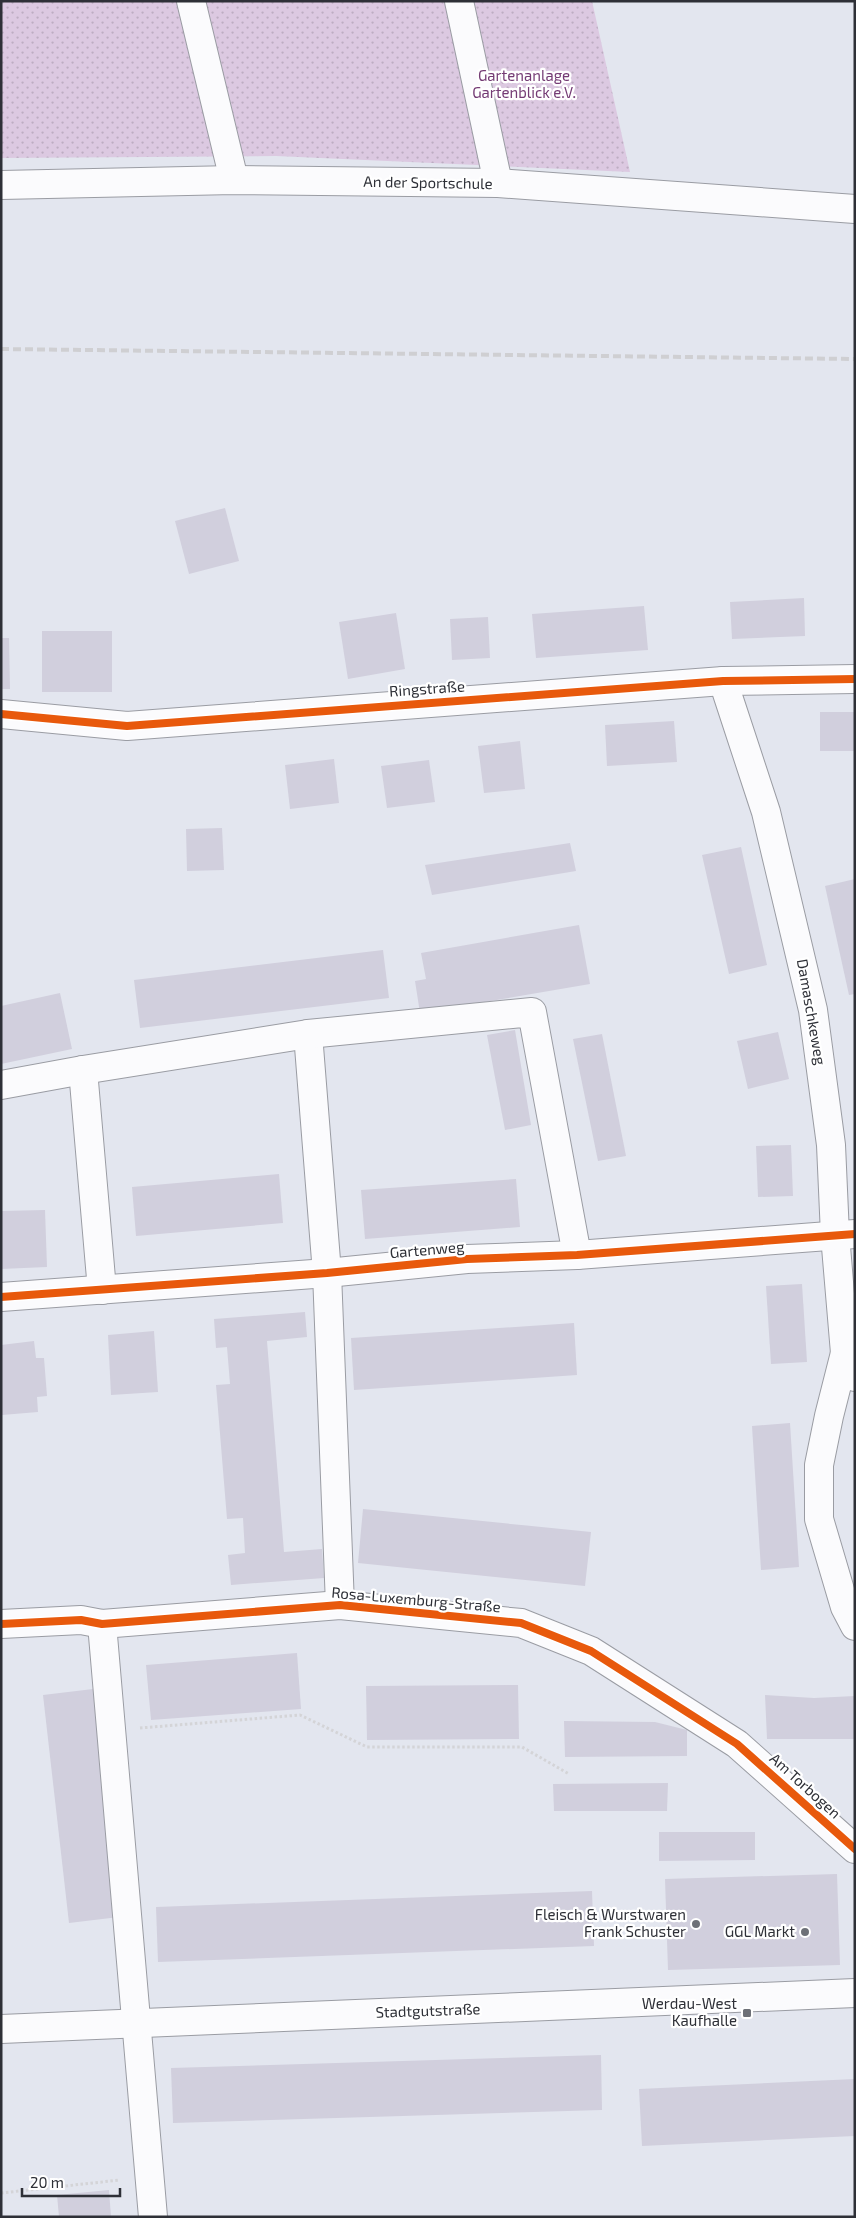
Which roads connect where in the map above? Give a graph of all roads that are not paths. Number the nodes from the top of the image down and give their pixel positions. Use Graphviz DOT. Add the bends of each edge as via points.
graph roads {
  1 [pos="191,1"];
  2 [pos="459,1"];
  3 [pos="234,180"];
  4 [pos="498,183"];
  5 [pos="1,185"];
  6 [pos="855,209"];
  7 [pos="855,679"];
  8 [pos="723,681"];
  9 [pos="1,714"];
  10 [pos="308,1034"];
  11 [pos="83,1070"];
  12 [pos="1,1085"];
  13 [pos="845,1234"];
  14 [pos="577,1255"];
  15 [pos="327,1273"];
  16 [pos="102,1290"];
  17 [pos="1,1297"];
  18 [pos="850,1365"];
  19 [pos="340,1605"];
  20 [pos="1,1624"];
  21 [pos="102,1624"];
  22 [pos="855,1626"];
  23 [pos="737,1744"];
  24 [pos="855,1849"];
  25 [pos="855,1992"];
  26 [pos="135,2023"];
  27 [pos="1,2029"];
  28 [pos="152,2217"];
  1 -- 3 [label="street"];
  2 -- 4 [label="street"];
  3 -- 4 [label="street, An der Sportschule"];
  3 -- 5 [label="street, An der Sportschule"];
  4 -- 6 [label="street, An der Sportschule"];
  7 -- 8 [label="street, Ringstraße"];
  8 -- 9 [label="street, Ringstraße" via="127,726"];
  8 -- 13 [label="street, Damaschkeweg" via="766,812 813,1010"];
  10 -- 11 [label="street"];
  10 -- 14 [label="street" via="532,1012"];
  10 -- 15 [label="street"];
  11 -- 12 [label="street"];
  11 -- 16 [label="street"];
  13 -- 14 [label="street, Gartenweg"];
  13 -- 18 [label="street, Damaschkeweg"];
  14 -- 15 [label="street, Gartenweg" via="468,1259"];
  15 -- 16 [label="street, Gartenweg"];
  15 -- 19 [label="street"];
  16 -- 17 [label="street, Gartenweg"];
  18 -- 22 [label="street, Damaschkeweg" via="829,1416 819,1465 819,1519 845,1607"];
  19 -- 21 [label="street, Rosa-Luxemburg-Straße"];
  19 -- 23 [label="street, Rosa-Luxemburg-Straße" via="521,1623 591,1651"];
  20 -- 21 [label="street, Rosa-Luxemburg-Straße" via="81,1620"];
  21 -- 26 [label="street"];
  23 -- 24 [label="street, Am Torbogen"];
  25 -- 26 [label="street, Stadtgutstraße"];
  26 -- 27 [label="street, Stadtgutstraße"];
  26 -- 28 [label="street"];
}
